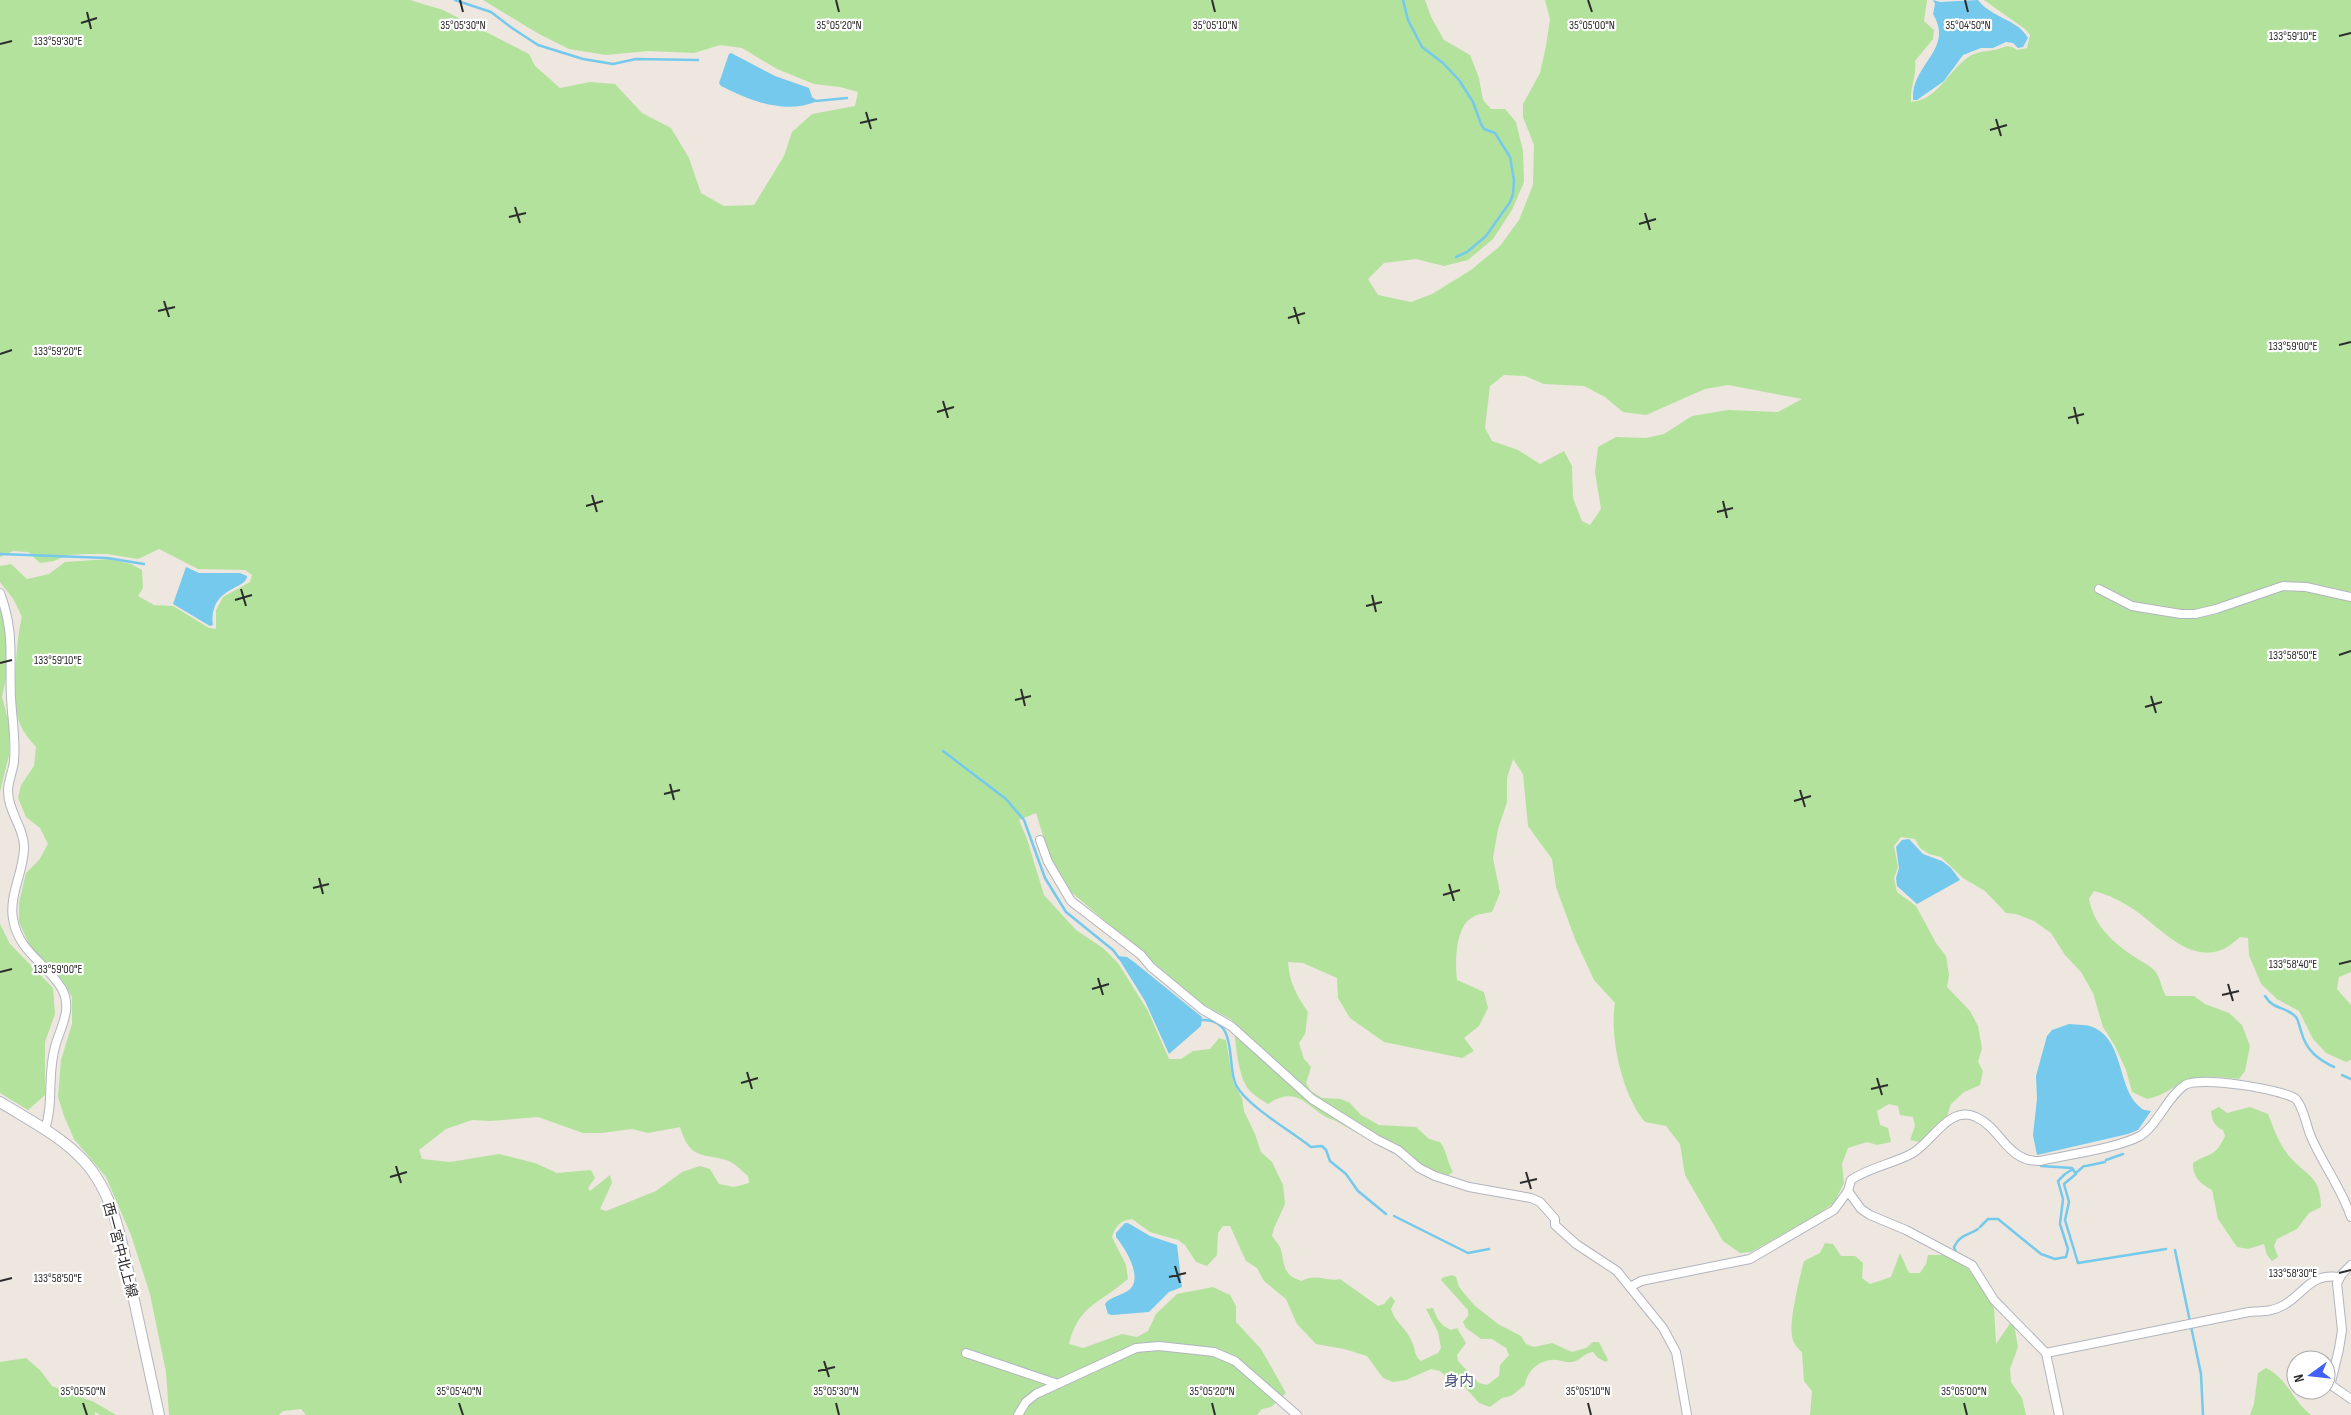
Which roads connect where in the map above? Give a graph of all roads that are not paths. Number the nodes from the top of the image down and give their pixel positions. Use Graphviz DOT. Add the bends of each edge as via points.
graph roads {
  1 [pos="2099,589"];
  2 [pos="0,593"];
  3 [pos="2351,597"];
  4 [pos="1040,840"];
  5 [pos="0,1102"];
  6 [pos="45,1129"];
  7 [pos="1848,1191"];
  8 [pos="2351,1217"];
  9 [pos="2351,1265"];
  10 [pos="2339,1277"];
  11 [pos="1630,1288"];
  12 [pos="966,1353"];
  13 [pos="2046,1353"];
  14 [pos="1058,1384"];
  15 [pos="2351,1399"];
  16 [pos="159,1415"];
  17 [pos="1018,1415"];
  18 [pos="1297,1415"];
  19 [pos="1687,1415"];
  20 [pos="2060,1415"];
  1 -- 3 [label="street" via="2132,606 2181,614 2216,609 2283,586 2306,587"];
  2 -- 6 [label="street" via="12,641 11,696 15,739 8,790 10,807 24,846 12,903 13,918 18,939 57,983 67,1002 49,1078 49,1117"];
  4 -- 11 [label="street" via="1048,862 1071,901 1141,955 1203,1010 1231,1026 1312,1099 1435,1176 1469,1188 1540,1202 1565,1235 1617,1271"];
  5 -- 6 [label="main road, 西一宮中北上線"];
  6 -- 16 [label="main road, 西一宮中北上線" via="85,1162 100,1183 111,1209"];
  7 -- 8 [label="street" via="1848,1184 1858,1176 1916,1151 1945,1123 1960,1115 1976,1117 2020,1157 2040,1161 2140,1136 2185,1085 2202,1081 2267,1089 2296,1099"];
  7 -- 11 [label="street" via="1834,1210 1750,1259 1641,1281"];
  7 -- 13 [label="street" via="1870,1215 1972,1265 1994,1300"];
  9 -- 10 [label="street"];
  10 -- 13 [label="street" via="2329,1276 2312,1282 2286,1304 2264,1312 2250,1312"];
  10 -- 15 [label="street" via="2342,1330 2330,1382"];
  11 -- 19 [label="street" via="1673,1343"];
  12 -- 14 [label="street"];
  13 -- 20 [label="street"];
  14 -- 17 [label="street" via="1026,1402"];
  14 -- 18 [label="street" via="1136,1348 1159,1346 1214,1352 1235,1361"];
}
